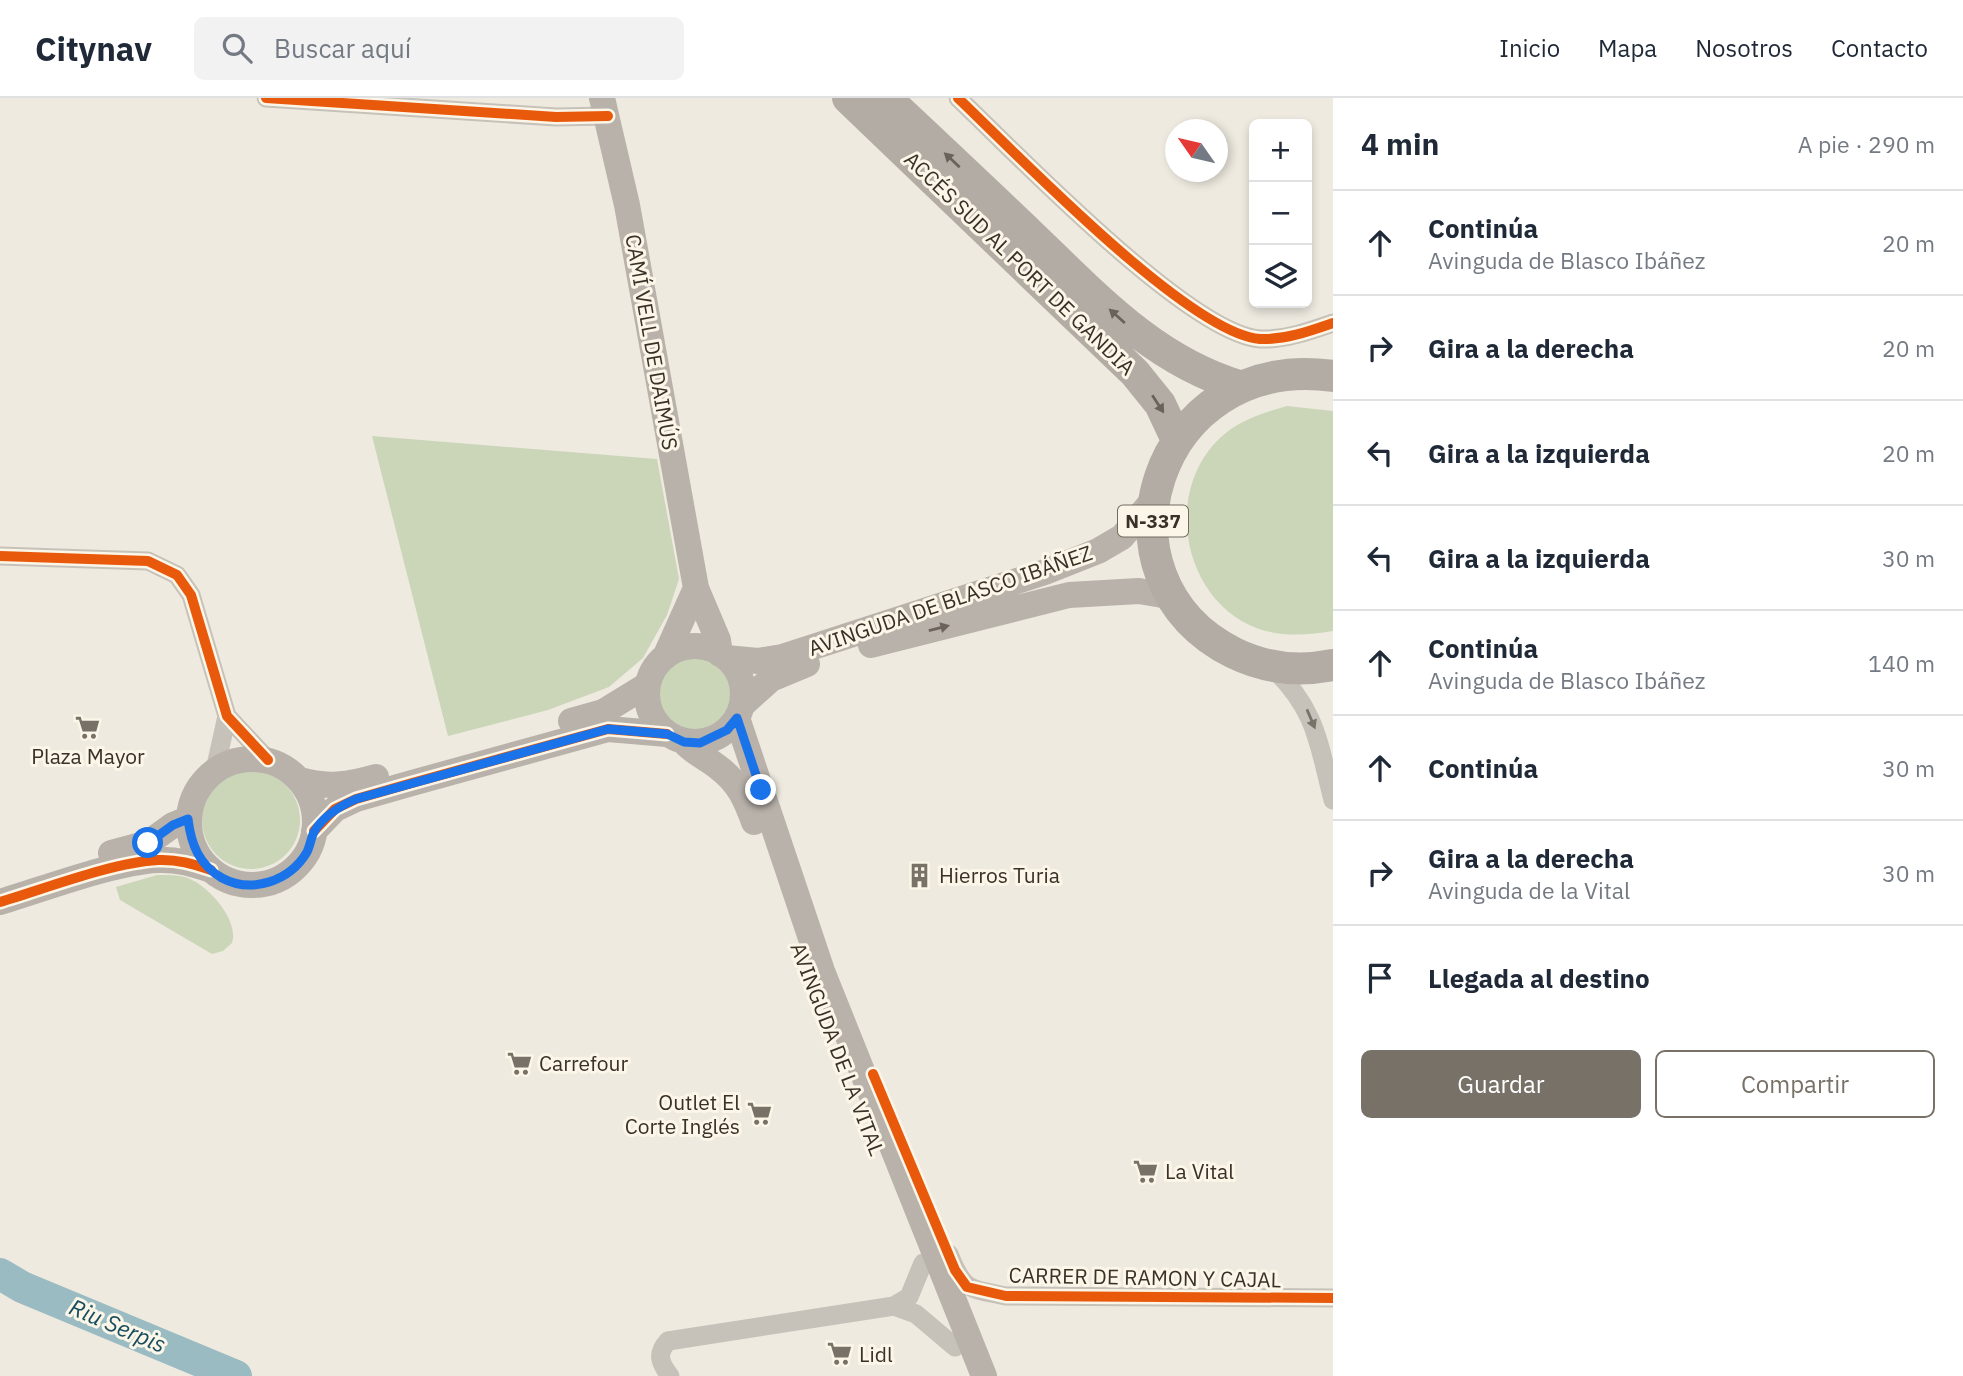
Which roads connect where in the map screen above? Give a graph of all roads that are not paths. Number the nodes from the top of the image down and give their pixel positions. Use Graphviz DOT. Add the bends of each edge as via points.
graph roads {
  1 [pos="266,98"];
  2 [pos="848,98"];
  3 [pos="886,98"];
  4 [pos="958,98"];
  5 [pos="605,107"];
  6 [pos="1333,323"];
  7 [pos="1333,376"];
  8 [pos="1238,386"];
  9 [pos="1177,440"];
  10 [pos="1154,499"];
  11 [pos="0,556"];
  12 [pos="696,588"];
  13 [pos="1174,597"];
  14 [pos="723,656"];
  15 [pos="665,657"];
  16 [pos="1333,665"];
  17 [pos="1270,666"];
  18 [pos="647,685"];
  19 [pos="739,712"];
  20 [pos="227,716"];
  21 [pos="675,738"];
  22 [pos="268,760"];
  23 [pos="215,770"];
  24 [pos="300,780"];
  25 [pos="1333,800"];
  26 [pos="188,819"];
  27 [pos="314,831"];
  28 [pos="211,870"];
  29 [pos="0,886"];
  30 [pos="0,902"];
  31 [pos="816,953"];
  32 [pos="855,1025"];
  33 [pos="873,1074"];
  34 [pos="923,1263"];
  35 [pos="960,1281"];
  36 [pos="1333,1298"];
  37 [pos="894,1306"];
  38 [pos="955,1347"];
  39 [pos="670,1376"];
  40 [pos="966,1376"];
  41 [pos="985,1376"];
  1 -- 5 [label="street" via="556,117"];
  2 -- 9 [label="highway, ACCÉS SUD AL PORT DE GANDIA, one-way" via="1135,373 1160,404"];
  8 -- 3 [label="highway, ACCÉS SUD AL PORT DE GANDIA, one-way" via="1171,358 1126,324"];
  4 -- 6 [label="street" via="1186,306 1229,330 1260,339 1300,334"];
  5 -- 12 [label="main road, CAMÍ VELL DE DAIMÚS"];
  7 -- 8 [label="highway, N-337" via="1306,372 1271,375"];
  8 -- 9 [label="highway, N-337" via="1204,409"];
  9 -- 10 [label="highway, N-337"];
  10 -- 13 [label="highway, N-337" via="1156,550"];
  10 -- 14 [label="main road, AVINGUDA DE BLASCO IBÁÑEZ" via="1122,537 1045,572 782,657 758,662"];
  11 -- 20 [label="street" via="148,561 177,575 191,595"];
  12 -- 14 [label="main road, CAMÍ VELL DE DAIMÚS"];
  12 -- 15 [label="main road"];
  13 -- 17 [label="highway, N-337" via="1215,641"];
  19 -- 13 [label="main road, AVINGUDA DE BLASCO IBÁÑEZ, one-way" via="771,679 788,670 878,643 1069,595 1139,591"];
  14 -- 15 [label="main road" via="691,646"];
  14 -- 19 [label="main road" via="741,679"];
  15 -- 18 [label="main road"];
  16 -- 17 [label="highway, N-337"];
  17 -- 25 [label="street, one-way" via="1301,698 1314,722"];
  18 -- 21 [label="main road" via="650,712"];
  18 -- 24 [label="main road" via="603,712 352,784 319,786"];
  19 -- 21 [label="main road" via="714,739 700,743"];
  19 -- 31 [label="main road, AVINGUDA DE LA VITAL"];
  20 -- 22 [label="street"];
  20 -- 23 [label="street"];
  21 -- 27 [label="main road" via="608,729 356,799 335,809"];
  21 -- 34 [label="main road, AVINGUDA DE LA VITAL" via="720,768 743,792 837,1053"];
  22 -- 23 [label="main road" via="241,760"];
  22 -- 24 [label="main road"];
  23 -- 26 [label="main road" via="201,783"];
  24 -- 27 [label="main road" via="310,796"];
  26 -- 28 [label="main road" via="194,847"];
  26 -- 29 [label="main road" via="148,843"];
  27 -- 28 [label="main road" via="301,860 277,880 238,884"];
  28 -- 30 [label="main road" via="156,860"];
  31 -- 32 [label="street, AVINGUDA DE LA VITAL" via="831,966"];
  31 -- 41 [label="main road, AVINGUDA DE LA VITAL"];
  33 -- 35 [label="street, AVINGUDA DE LA VITAL"];
  34 -- 37 [label="street" via="909,1297"];
  34 -- 38 [label="main road, AVINGUDA DE LA VITAL"];
  35 -- 36 [label="street, CARRER DE RAMON Y CAJAL" via="1006,1296"];
  37 -- 38 [label="street" via="916,1314"];
  37 -- 39 [label="street" via="668,1341 660,1352 660,1362"];
  38 -- 40 [label="main road, AVINGUDA DE LA VITAL"];
}
